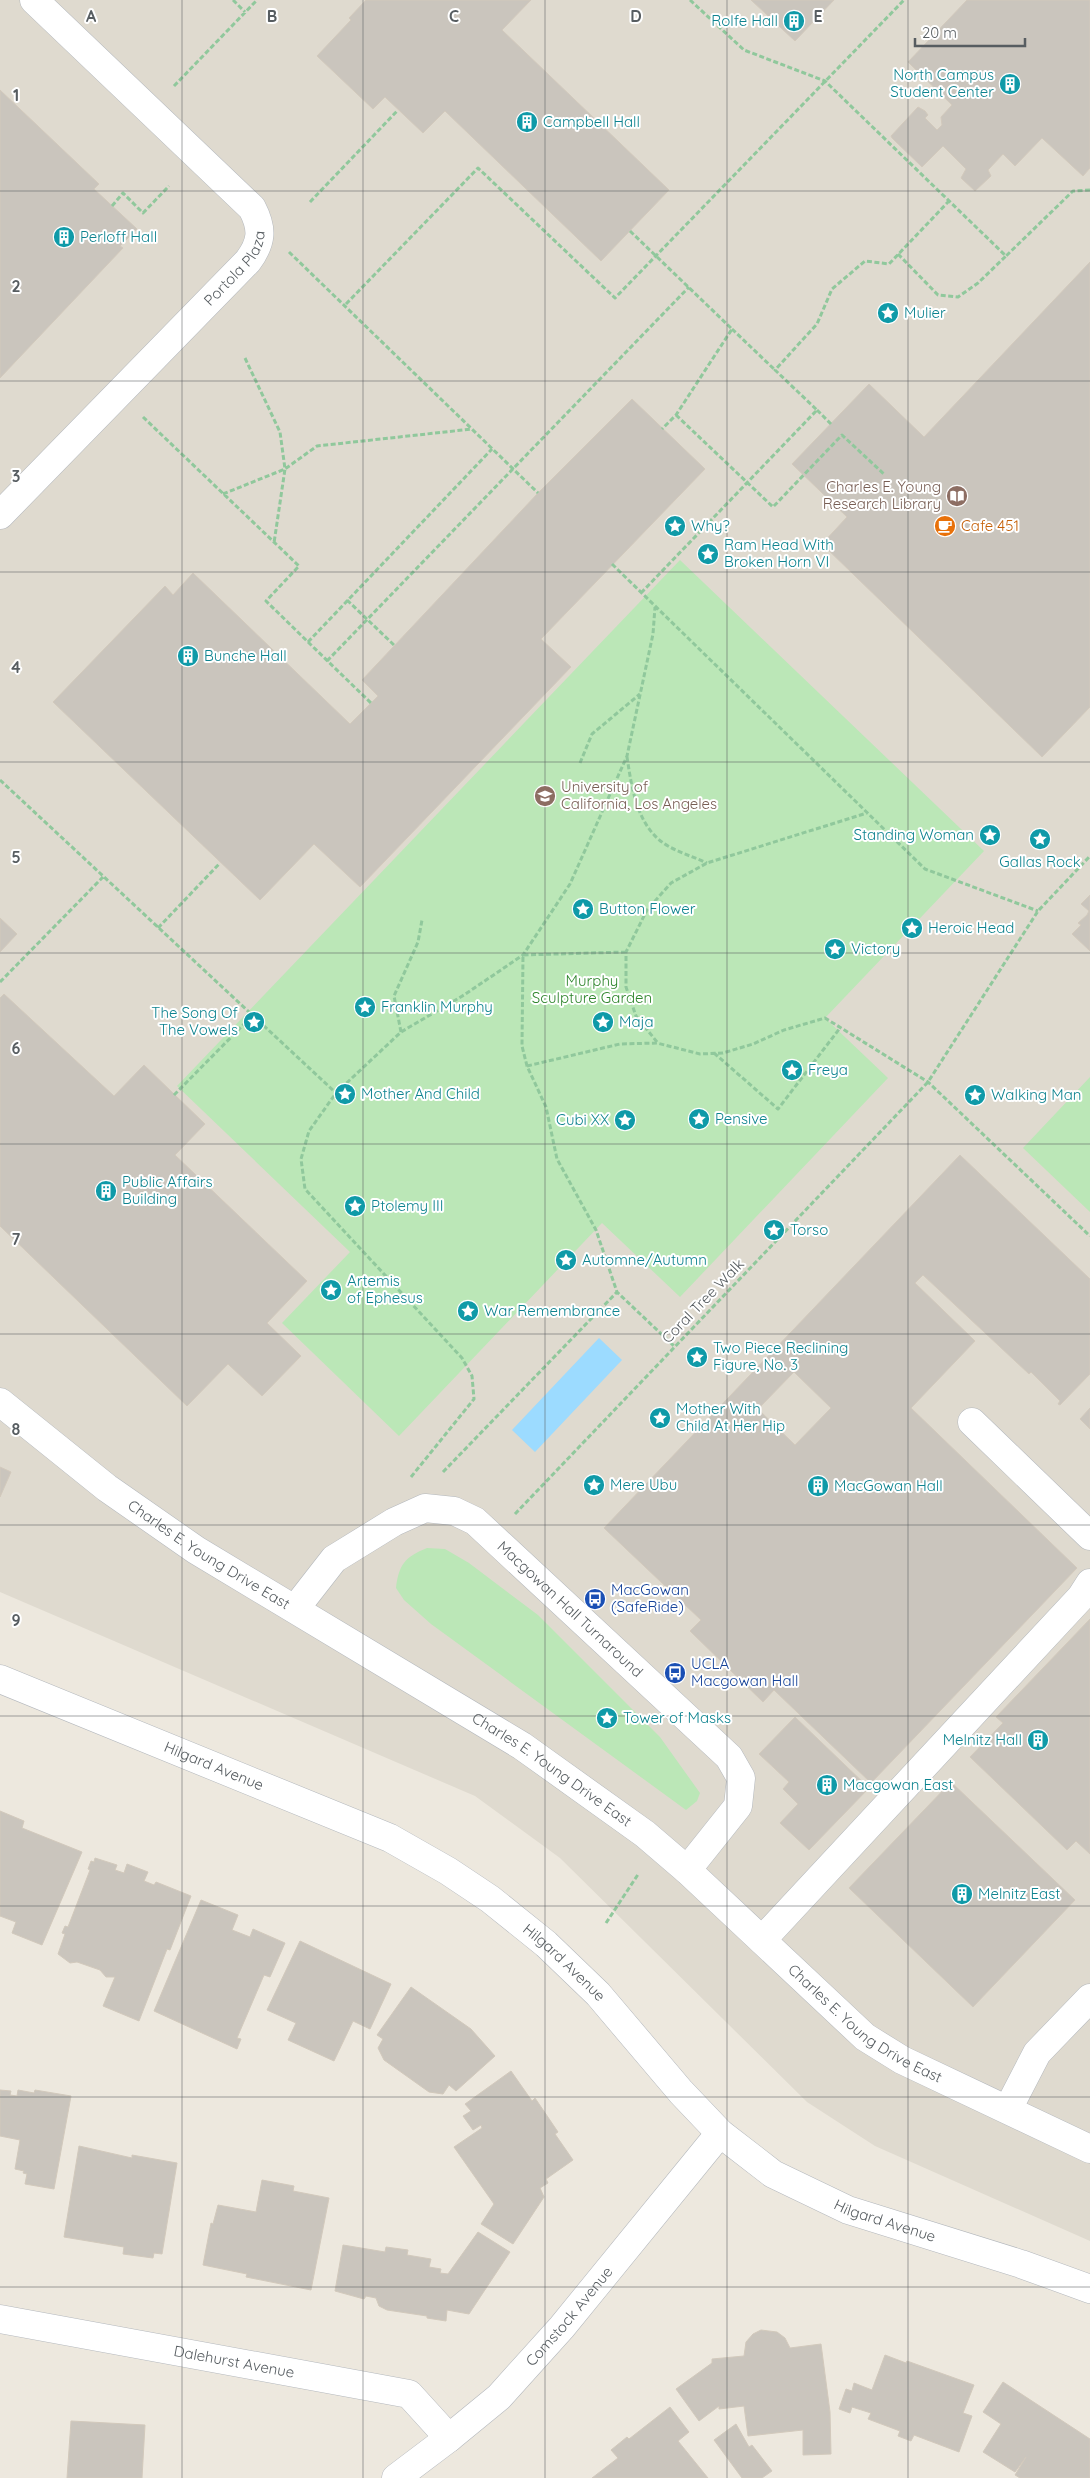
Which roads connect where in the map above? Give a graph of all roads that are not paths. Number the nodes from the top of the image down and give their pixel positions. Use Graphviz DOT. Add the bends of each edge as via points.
graph roads {
  1 [pos="34,0"];
  2 [pos="0,514"];
  3 [pos="0,1402"];
  4 [pos="972,1422"];
  5 [pos="1090,1536"];
  6 [pos="1090,1583"];
  7 [pos="295,1609"];
  8 [pos="0,1679"];
  9 [pos="687,1870"];
  10 [pos="762,1940"];
  11 [pos="1090,1998"];
  12 [pos="1008,2109"];
  13 [pos="720,2133"];
  14 [pos="1090,2149"];
  15 [pos="1090,2289"];
  16 [pos="0,2319"];
  17 [pos="449,2438"];
  18 [pos="396,2478"];
  1 -- 2 [label="street, Portola Plaza" via="252,208 259,222 260,234 256,250 248,261"];
  3 -- 7 [label="street, Charles E. Young Drive East" via="107,1488 196,1550"];
  4 -- 5 [label="street"];
  6 -- 10 [label="street" via="1081,1597"];
  7 -- 9 [label="street, Charles E. Young Drive East" via="522,1746 645,1834"];
  7 -- 9 [label="street, Macgowan Hall Turnaround" via="334,1559 394,1522 425,1508 454,1511 475,1521 729,1757 741,1778 738,1806"];
  8 -- 13 [label="street, Hilgard Avenue" via="390,1838 448,1871 490,1899 546,1944 598,1994"];
  9 -- 10 [label="street, Charles E. Young Drive East"];
  10 -- 12 [label="street, Charles E. Young Drive East" via="865,2037 902,2060"];
  11 -- 12 [label="street" via="1037,2054"];
  12 -- 14 [label="street, Charles E. Young Drive East"];
  13 -- 15 [label="street, Hilgard Avenue" via="774,2174 848,2210 1022,2264"];
  13 -- 17 [label="street, Comstock Avenue" via="562,2327 499,2396"];
  16 -- 17 [label="street, Dalehurst Avenue" via="409,2394"];
  17 -- 18 [label="street, Comstock Avenue"];
}
